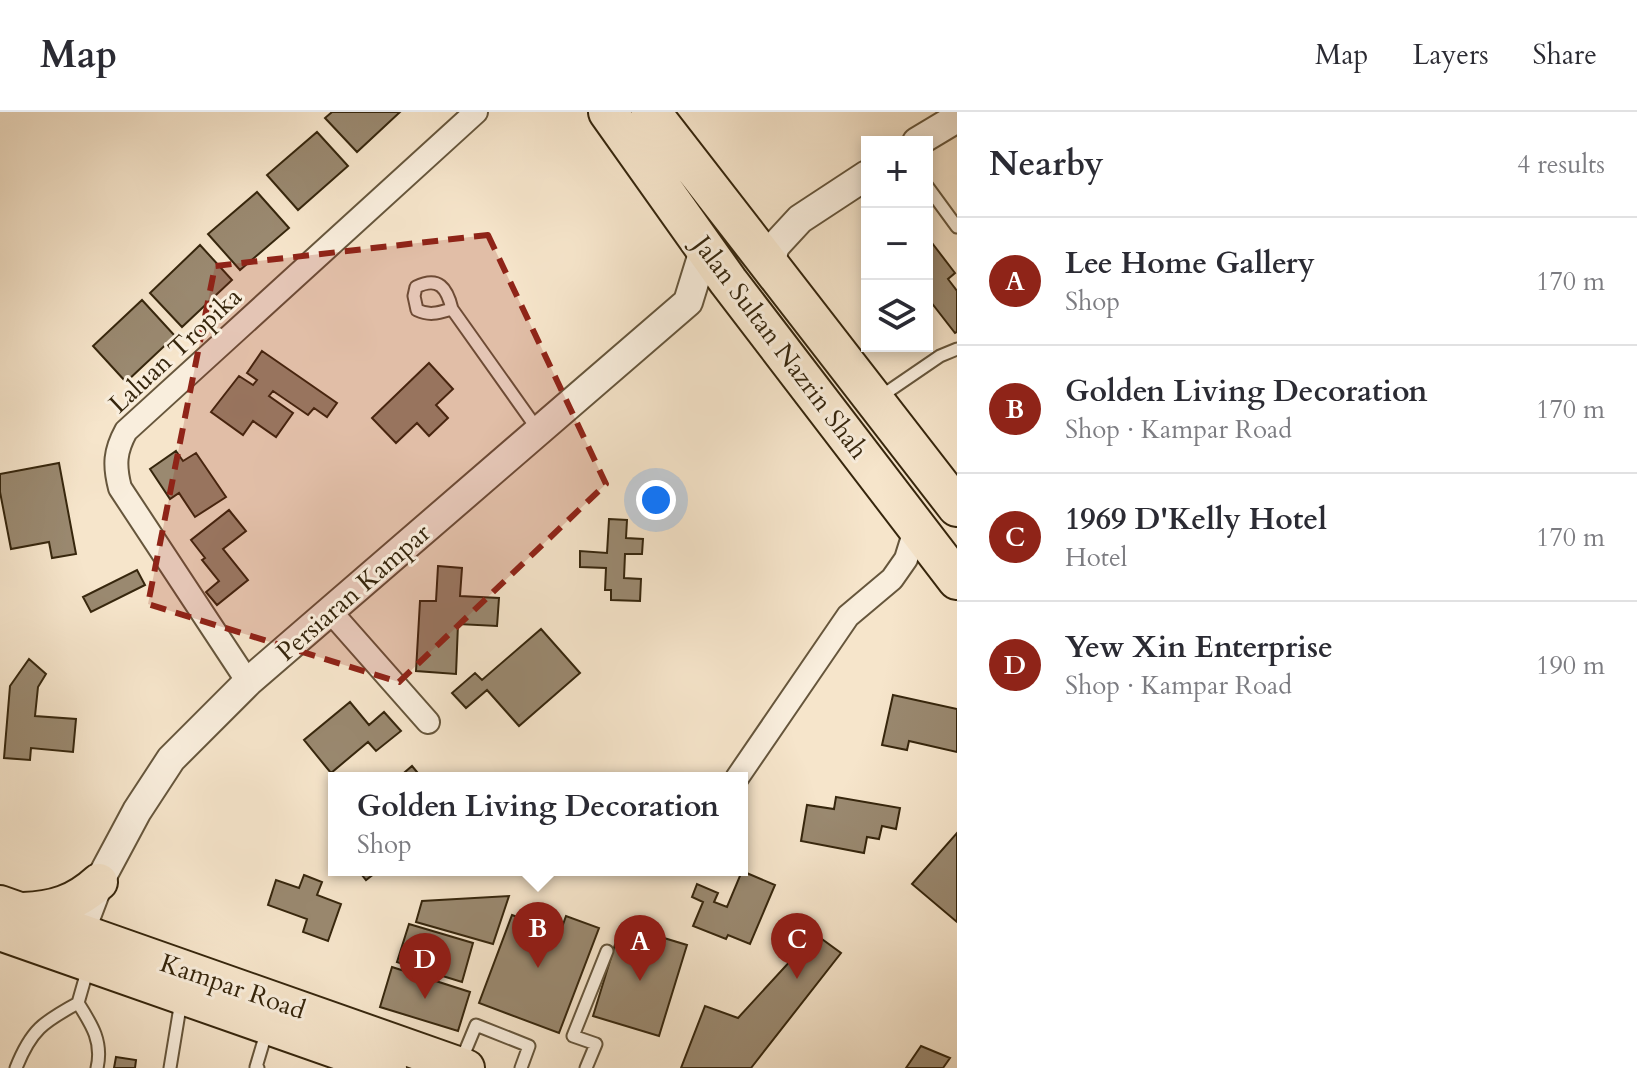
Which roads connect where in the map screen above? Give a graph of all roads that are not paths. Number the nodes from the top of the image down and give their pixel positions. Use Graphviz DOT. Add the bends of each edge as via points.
graph roads {
  1 [pos="476,112"];
  2 [pos="608,112"];
  3 [pos="651,112"];
  4 [pos="957,118"];
  5 [pos="927,136"];
  6 [pos="861,179"];
  7 [pos="933,194"];
  8 [pos="800,219"];
  9 [pos="737,221"];
  10 [pos="957,227"];
  11 [pos="705,247"];
  12 [pos="770,264"];
  13 [pos="688,302"];
  14 [pos="747,306"];
  15 [pos="452,309"];
  16 [pos="957,349"];
  17 [pos="875,400"];
  18 [pos="538,431"];
  19 [pos="957,507"];
  20 [pos="916,527"];
  21 [pos="957,580"];
  22 [pos="330,611"];
  23 [pos="248,682"];
  24 [pos="428,722"];
  25 [pos="741,772"];
  26 [pos="99,882"];
  27 [pos="11,922"];
  28 [pos="607,951"];
  29 [pos="105,955"];
  30 [pos="182,996"];
  31 [pos="78,1003"];
  32 [pos="269,1026"];
  33 [pos="463,1067"];
  34 [pos="16,1068"];
  35 [pos="97,1068"];
  36 [pos="170,1068"];
  37 [pos="258,1068"];
  38 [pos="388,1068"];
  39 [pos="521,1068"];
  40 [pos="586,1068"];
  1 -- 23 [label="street, Laluan Tropika" via="126,431 118,446 120,488"];
  2 -- 11 [label="highway, Jalan Sultan Nazrin Shah"];
  3 -- 9 [label="highway, Jalan Sultan Nazrin Shah"];
  4 -- 5 [label="street"];
  6 -- 8 [label="street"];
  7 -- 10 [label="lane"];
  8 -- 9 [label="street" via="764,225"];
  8 -- 12 [label="street" via="775,246"];
  9 -- 12 [label="highway, Jalan Sultan Nazrin Shah"];
  11 -- 13 [label="street"];
  11 -- 14 [label="highway, Jalan Sultan Nazrin Shah"];
  12 -- 17 [label="highway, Jalan Sultan Nazrin Shah"];
  13 -- 14 [label="street" via="718,297"];
  13 -- 18 [label="street, Persiaran Kampar"];
  14 -- 20 [label="highway, Jalan Sultan Nazrin Shah"];
  15 -- 15 [label="lane" via="439,283 416,287 410,308 426,314"];
  15 -- 18 [label="lane"];
  16 -- 17 [label="lane"];
  17 -- 19 [label="highway, Jalan Sultan Nazrin Shah"];
  18 -- 22 [label="street, Persiaran Kampar"];
  20 -- 21 [label="highway, Jalan Sultan Nazrin Shah"];
  20 -- 25 [label="street" via="906,559 892,579 848,616"];
  22 -- 23 [label="street, Persiaran Kampar"];
  22 -- 24 [label="street"];
  23 -- 26 [label="street, Persiaran Kampar" via="171,759"];
  26 -- 27 [label="main road" via="70,903"];
  26 -- 29 [label="street, Persiaran Kampar"];
  26 -- 29 [label="main road" via="111,922"];
  27 -- 29 [label="main road, Kampar Road"];
  28 -- 40 [label="lane" via="573,1036 596,1044"];
  29 -- 30 [label="main road, Kampar Road"];
  29 -- 31 [label="lane"];
  29 -- 33 [label="main road, Kampar Road"];
  30 -- 32 [label="main road, Kampar Road"];
  30 -- 36 [label="lane"];
  31 -- 34 [label="lane" via="45,1020 28,1040"];
  31 -- 35 [label="lane" via="101,1052"];
  32 -- 37 [label="lane"];
  32 -- 38 [label="main road, Kampar Road" via="335,1054"];
  33 -- 39 [label="lane" via="476,1025 529,1046"];
}
